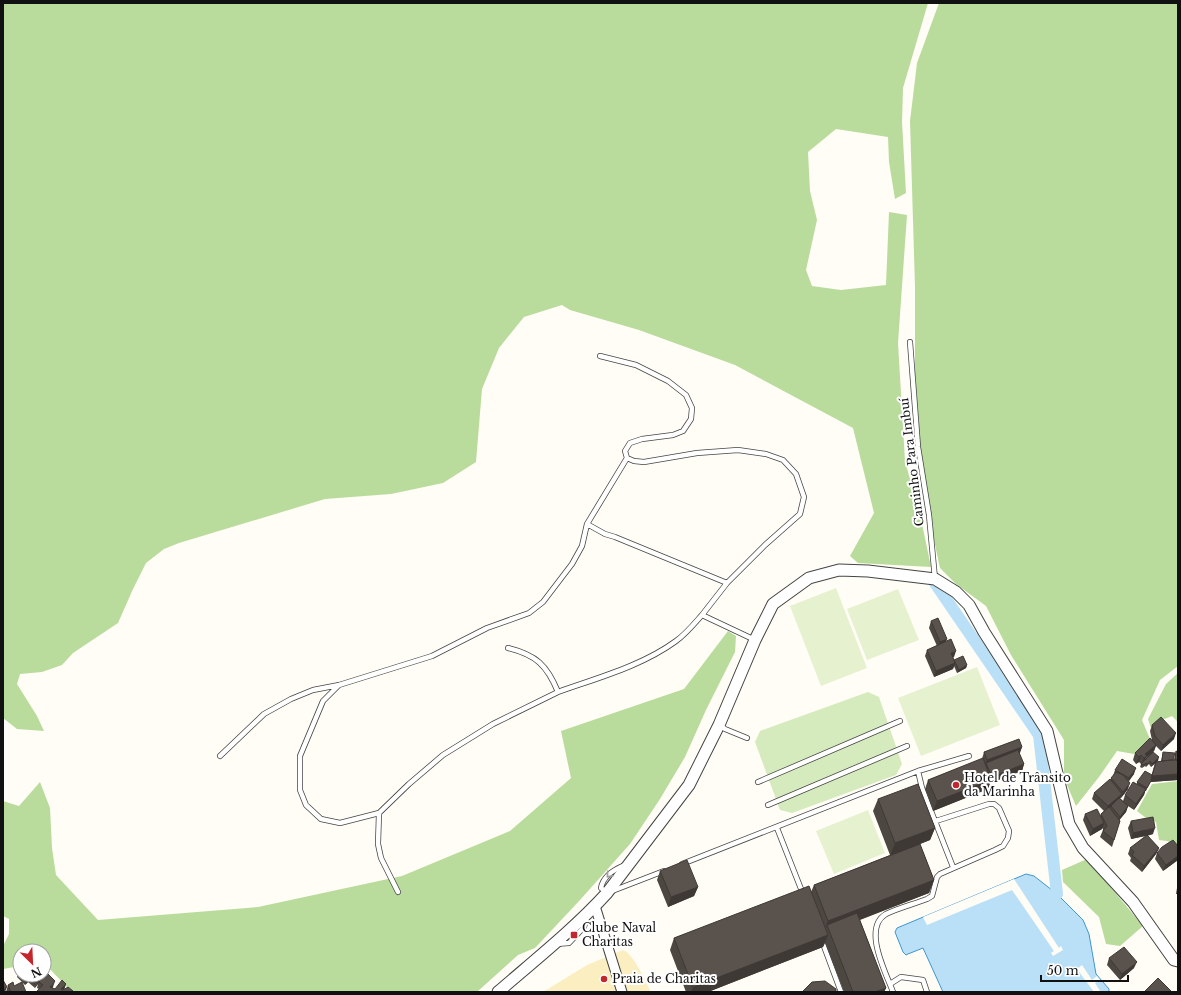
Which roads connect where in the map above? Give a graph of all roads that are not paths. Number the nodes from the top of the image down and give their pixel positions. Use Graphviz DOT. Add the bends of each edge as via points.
graph roads {
  1 [pos="910,342"];
  2 [pos="600,356"];
  3 [pos="627,458"];
  4 [pos="587,524"];
  5 [pos="935,579"];
  6 [pos="727,583"];
  7 [pos="702,615"];
  8 [pos="755,640"];
  9 [pos="508,648"];
  10 [pos="340,685"];
  11 [pos="558,692"];
  12 [pos="900,721"];
  13 [pos="719,725"];
  14 [pos="747,738"];
  15 [pos="907,746"];
  16 [pos="220,756"];
  17 [pos="969,756"];
  18 [pos="918,772"];
  19 [pos="758,782"];
  20 [pos="768,806"];
  21 [pos="379,813"];
  22 [pos="936,821"];
  23 [pos="778,828"];
  24 [pos="953,867"];
  25 [pos="674,868"];
  26 [pos="666,870"];
  27 [pos="398,892"];
  28 [pos="607,893"];
  29 [pos="805,899"];
  30 [pos="591,910"];
  31 [pos="818,933"];
  32 [pos="1178,961"];
  33 [pos="890,984"];
  34 [pos="498,992"];
  35 [pos="622,992"];
  36 [pos="841,992"];
  37 [pos="893,992"];
  38 [pos="927,992"];
  1 -- 5 [label="lane, Caminho Para Imbuí" via="918,447 929,515"];
  2 -- 3 [label="lane" via="636,365 668,381 686,395 692,408 691,419 683,431 630,444 625,450"];
  3 -- 4 [label="lane"];
  3 -- 6 [label="lane" via="644,462 697,453 738,450 766,454 783,460 796,474 804,497 800,514"];
  4 -- 6 [label="lane" via="604,534"];
  4 -- 10 [label="lane" via="582,546 572,564 543,602 529,613 480,631 432,656"];
  5 -- 8 [label="street" via="839,570 809,578 773,604"];
  5 -- 32 [label="street" via="956,592 969,605 1047,731 1070,824 1083,848 1134,902 1174,960"];
  6 -- 7 [label="lane"];
  7 -- 8 [label="lane"];
  7 -- 11 [label="lane" via="676,642 648,658"];
  8 -- 13 [label="street"];
  9 -- 11 [label="lane" via="524,652 539,662 553,679"];
  10 -- 16 [label="lane" via="313,690 264,714"];
  10 -- 21 [label="lane" via="323,701 308,735 300,756 300,790 306,805 321,819 340,823"];
  11 -- 21 [label="lane" via="493,724 444,755"];
  12 -- 19 [label="lane"];
  13 -- 14 [label="lane"];
  13 -- 28 [label="street" via="689,786"];
  15 -- 20 [label="lane"];
  17 -- 18 [label="lane"];
  18 -- 22 [label="lane"];
  18 -- 23 [label="lane"];
  21 -- 27 [label="lane" via="378,844 381,858"];
  22 -- 24 [label="lane"];
  22 -- 24 [label="lane" via="994,804 999,808 1009,831 1003,846"];
  23 -- 25 [label="lane"];
  23 -- 29 [label="lane"];
  24 -- 33 [label="lane" via="940,874 932,896 885,915 878,922 876,943"];
  26 -- 28 [label="lane"];
  28 -- 30 [label="street"];
  30 -- 34 [label="street"];
  30 -- 35 [label="street"];
  31 -- 36 [label="lane"];
  33 -- 37 [label="lane"];
  33 -- 38 [label="lane" via="901,977 923,980"];
}
